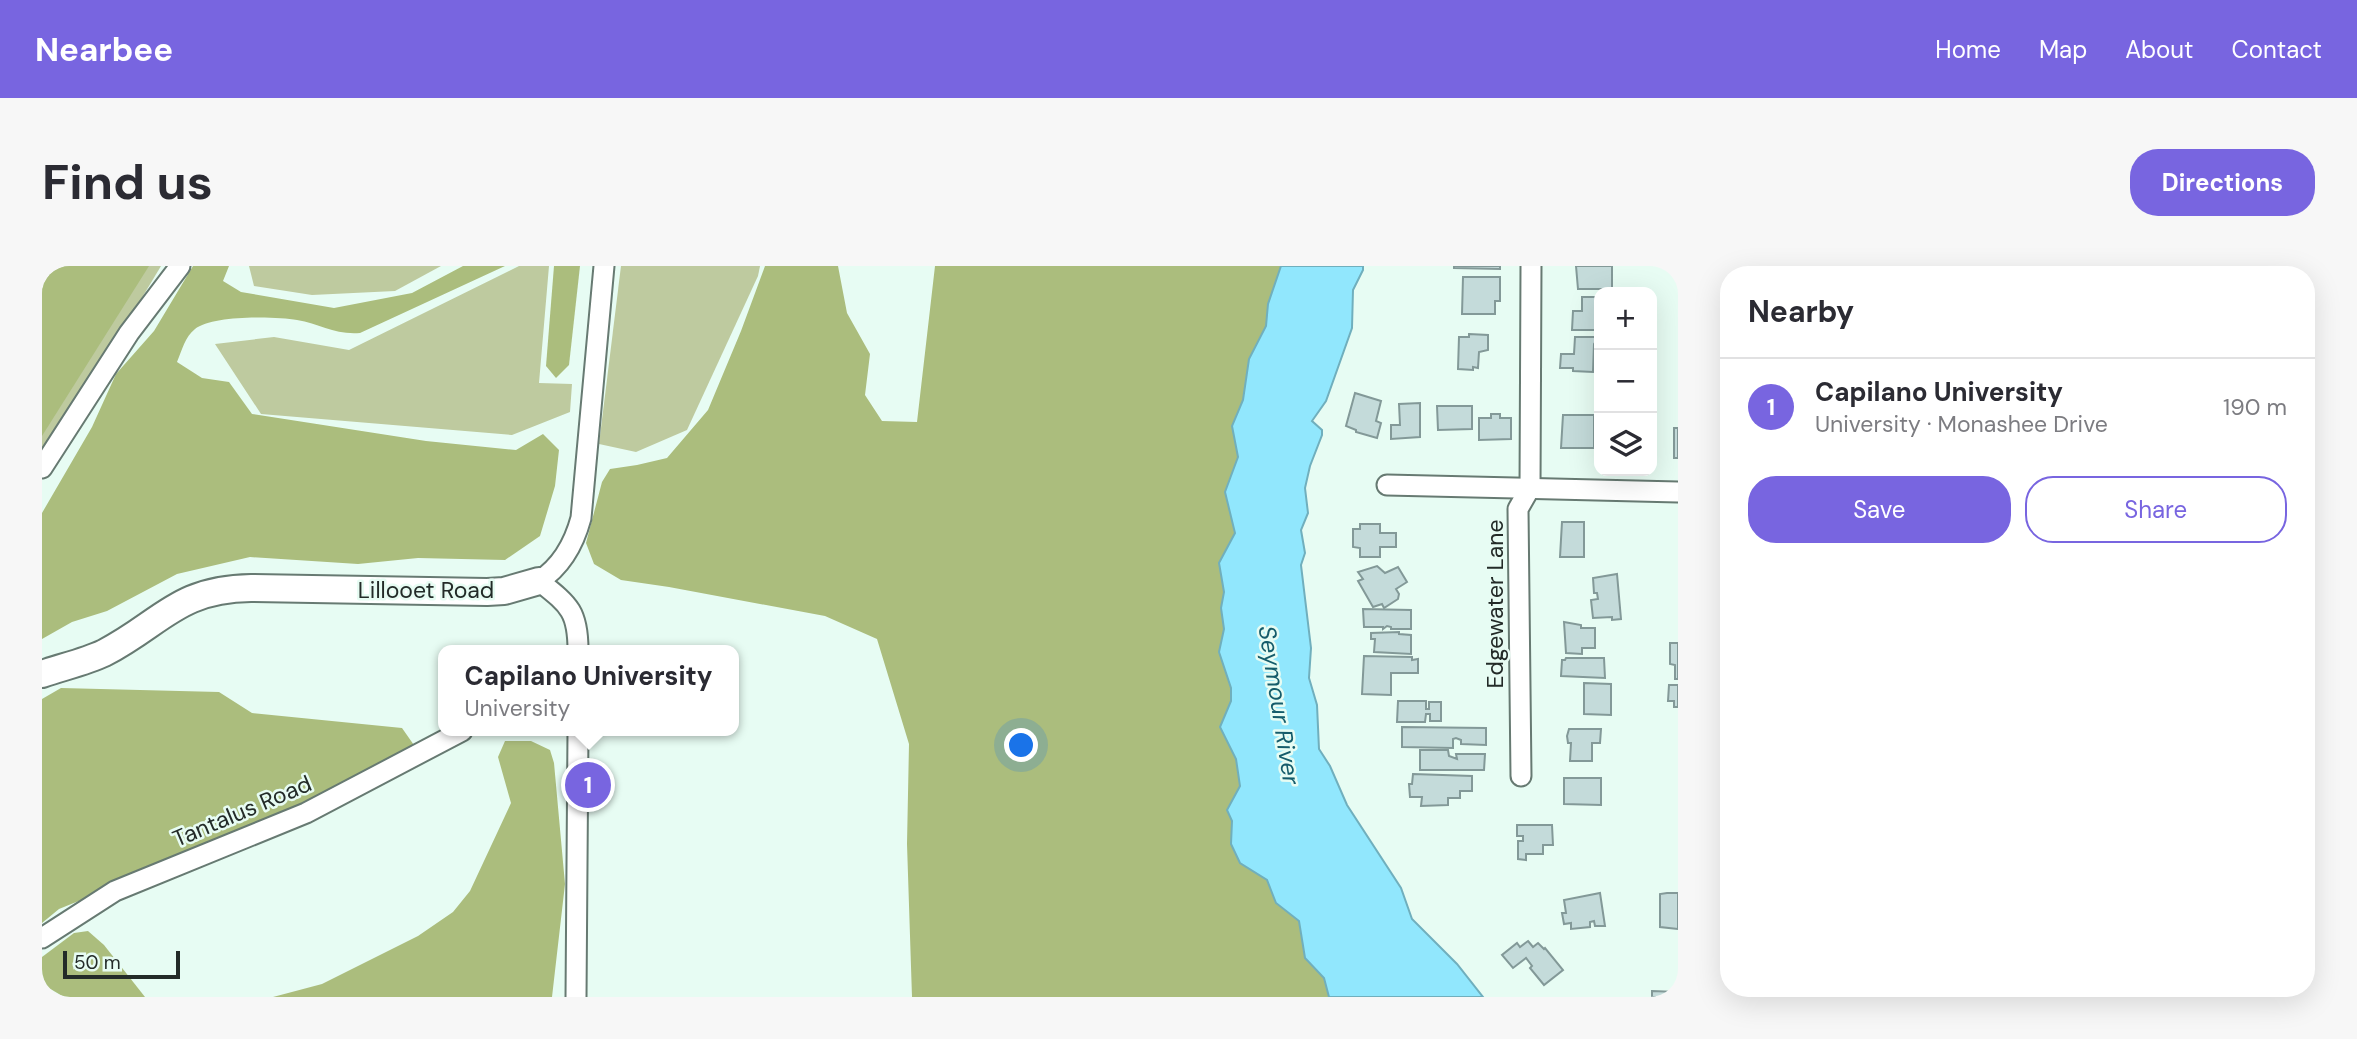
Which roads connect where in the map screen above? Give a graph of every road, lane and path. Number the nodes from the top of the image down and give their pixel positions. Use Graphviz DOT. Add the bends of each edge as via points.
graph roads {
  1 [pos="180,266"];
  2 [pos="604,266"];
  3 [pos="1531,266"];
  4 [pos="42,468"];
  5 [pos="1387,485"];
  6 [pos="1530,488"];
  7 [pos="1678,492"];
  8 [pos="540,581"];
  9 [pos="578,645"];
  10 [pos="42,674"];
  11 [pos="452,736"];
  12 [pos="578,736"];
  13 [pos="1521,776"];
  14 [pos="42,938"];
  15 [pos="576,997"];
  1 -- 4 [label="street" via="129,333"];
  2 -- 8 [label="street, Lillooet Road" via="581,518 556,570"];
  3 -- 6 [label="street, Edgewater Lane"];
  5 -- 6 [label="street"];
  6 -- 7 [label="street"];
  6 -- 13 [label="street, Edgewater Lane" via="1518,509"];
  8 -- 9 [label="street" via="576,618"];
  8 -- 10 [label="street, Lillooet Road" via="487,592 216,591 168,610 105,652"];
  11 -- 14 [label="street, Tantalus Road" via="306,813 116,891"];
  12 -- 15 [label="street"];
}
